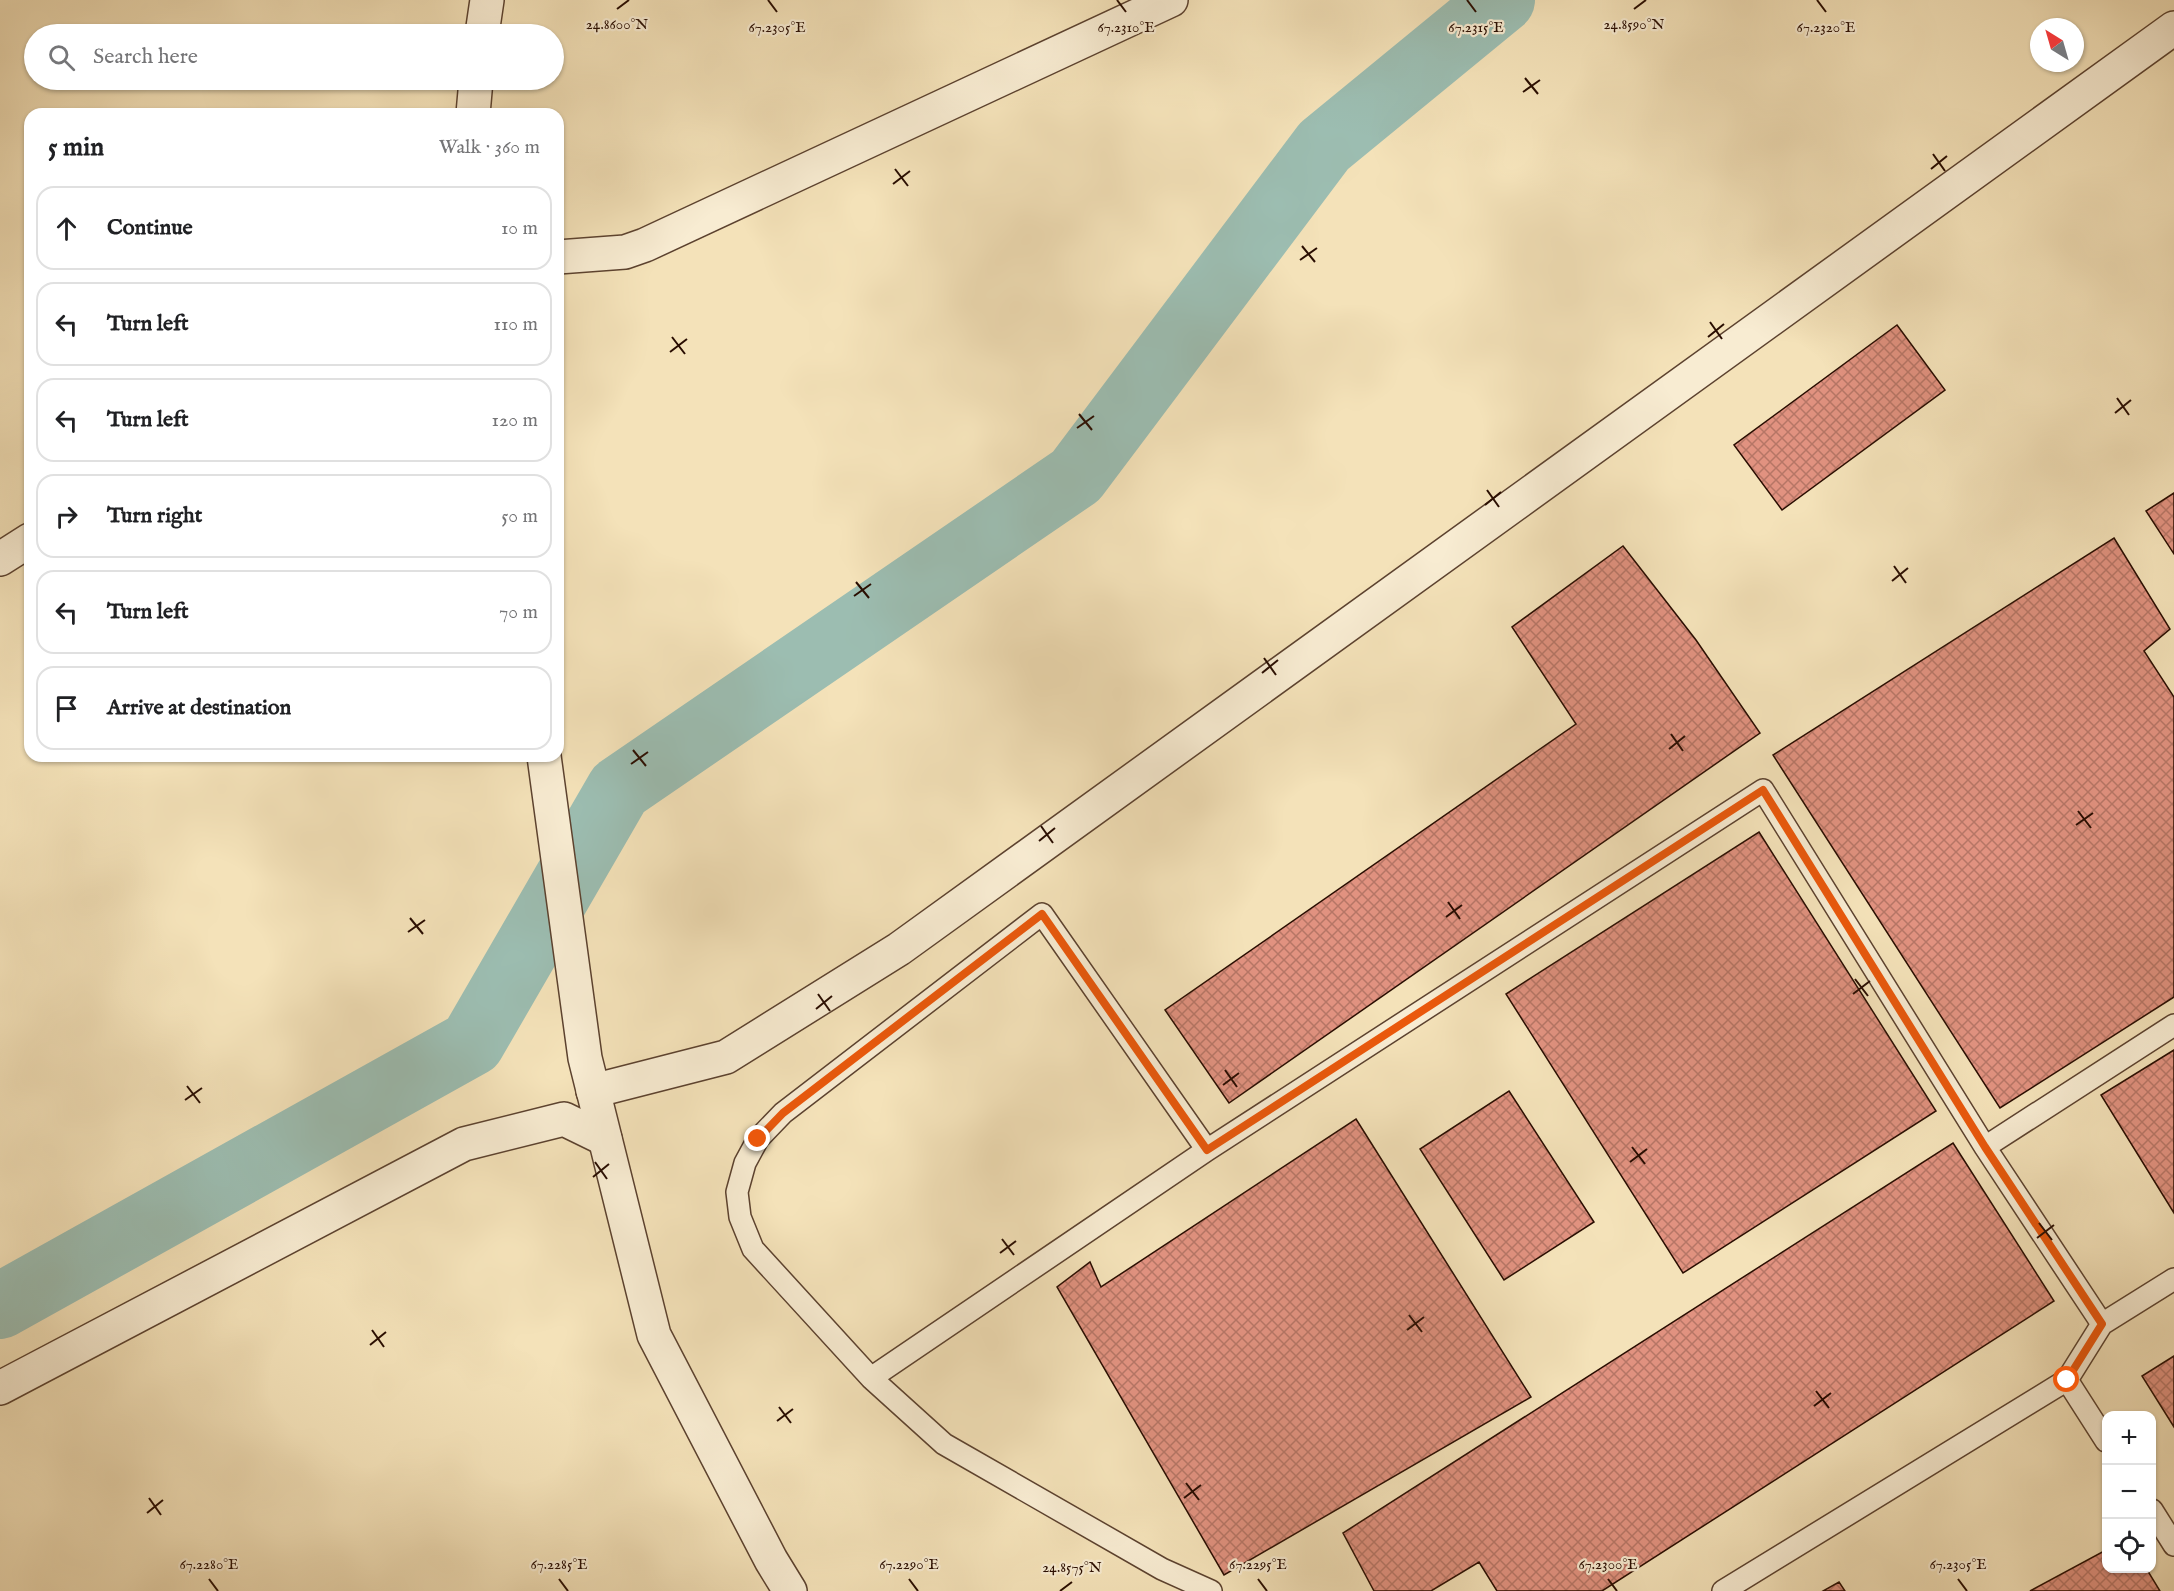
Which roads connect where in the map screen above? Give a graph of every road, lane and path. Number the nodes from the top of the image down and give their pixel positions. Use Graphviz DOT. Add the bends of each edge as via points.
graph roads {
  1 [pos="487,0"];
  2 [pos="1171,0"];
  3 [pos="483,24"];
  4 [pos="2174,28"];
  5 [pos="475,90"];
  6 [pos="474,108"];
  7 [pos="564,257"];
  8 [pos="24,544"];
  9 [pos="0,559"];
  10 [pos="545,762"];
  11 [pos="2174,1025"];
  12 [pos="593,1091"];
  13 [pos="605,1139"];
  14 [pos="1985,1147"];
  15 [pos="1207,1150"];
  16 [pos="2174,1280"];
  17 [pos="2102,1324"];
  18 [pos="871,1378"];
  19 [pos="2067,1380"];
  20 [pos="0,1388"];
  21 [pos="2102,1435"];
  22 [pos="2156,1518"];
  23 [pos="2174,1545"];
  24 [pos="790,1591"];
  25 [pos="1211,1591"];
  26 [pos="1723,1591"];
  1 -- 3 [label="street"];
  2 -- 7 [label="street" via="645,245 625,252"];
  4 -- 12 [label="street" via="899,949 726,1057"];
  5 -- 6 [label="street"];
  8 -- 9 [label="street"];
  10 -- 12 [label="street" via="585,1058"];
  11 -- 14 [label="lane"];
  12 -- 13 [label="street"];
  13 -- 20 [label="street" via="564,1119 464,1144"];
  13 -- 24 [label="street" via="654,1335"];
  14 -- 15 [label="lane" via="1763,790"];
  14 -- 17 [label="lane"];
  15 -- 18 [label="lane"];
  15 -- 18 [label="lane" via="1042,914 783,1113 758,1139 745,1163 737,1192 740,1217 753,1249"];
  16 -- 17 [label="lane"];
  17 -- 19 [label="lane"];
  18 -- 25 [label="lane" via="944,1444 1162,1569"];
  19 -- 21 [label="lane"];
  19 -- 26 [label="lane"];
  22 -- 23 [label="lane"];
}
